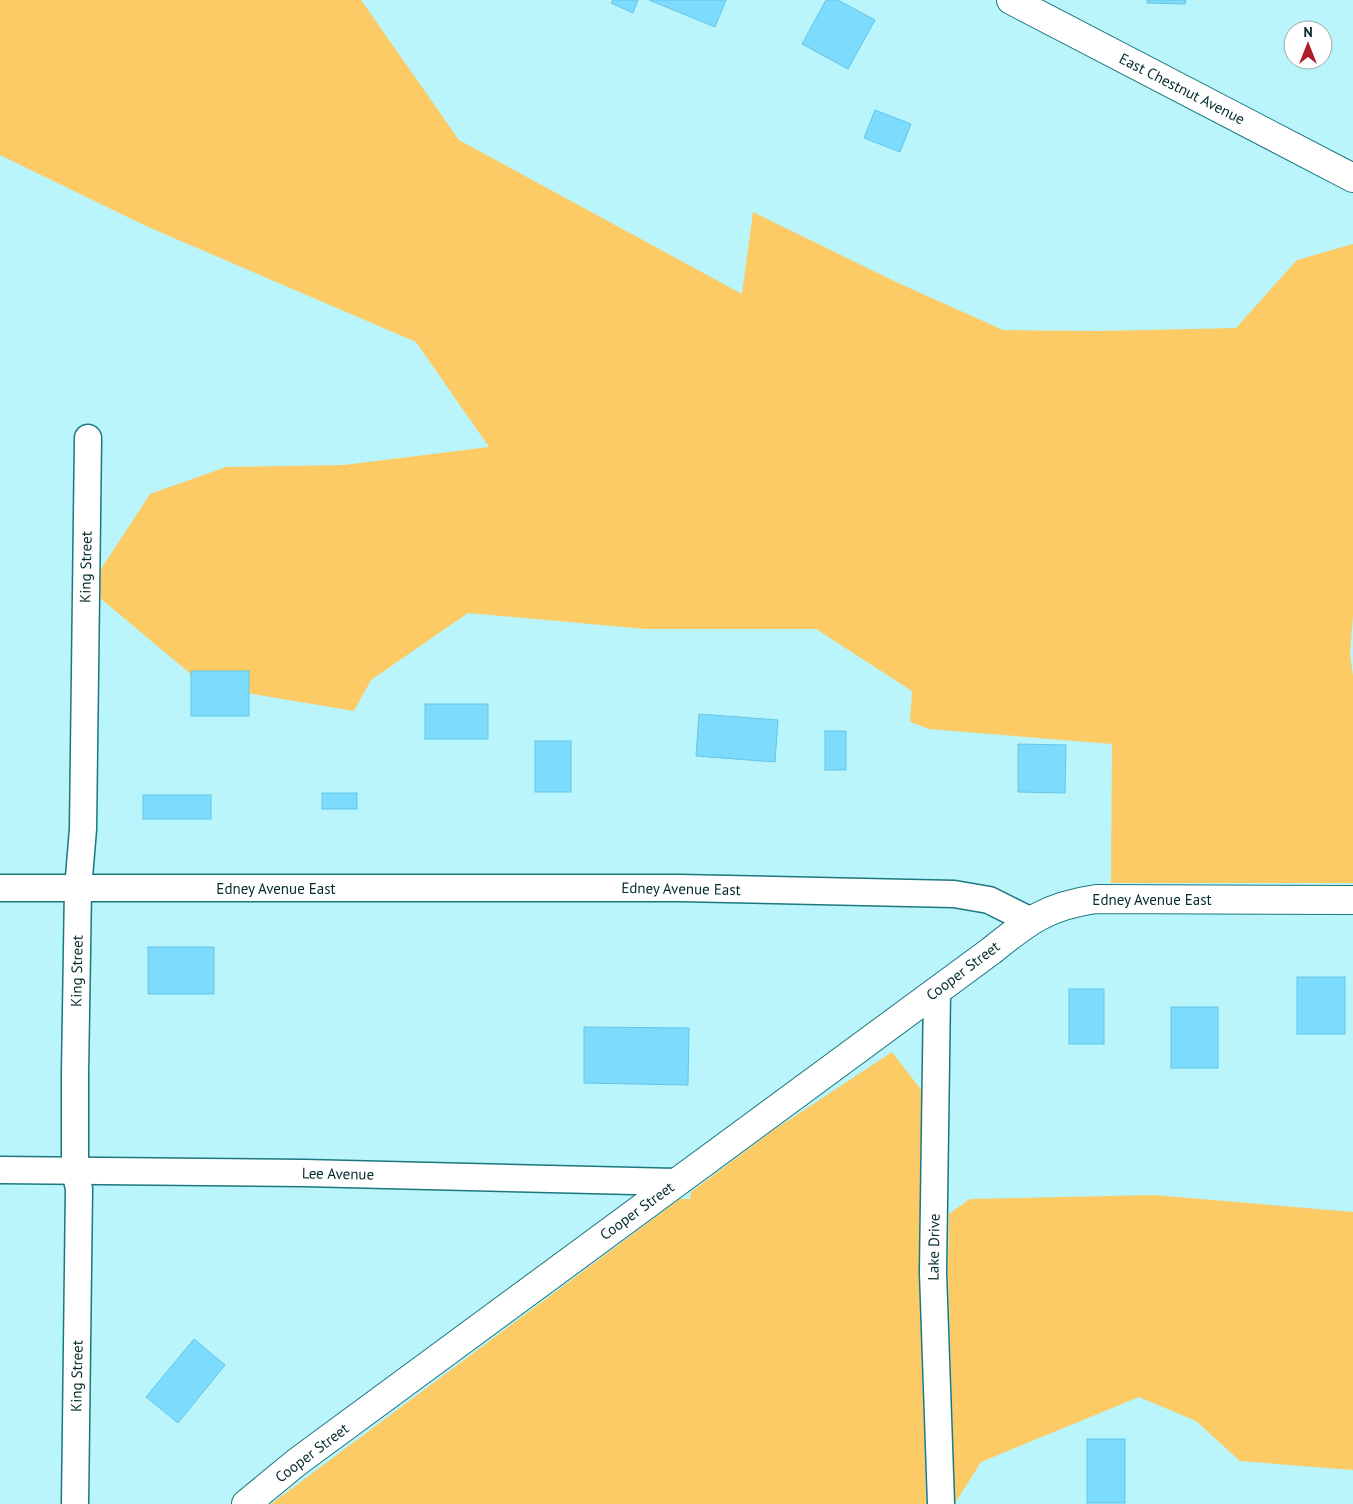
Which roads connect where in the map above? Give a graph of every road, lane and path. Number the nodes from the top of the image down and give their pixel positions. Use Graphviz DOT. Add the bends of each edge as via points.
graph roads {
  1 [pos="1011,0"];
  2 [pos="1353,178"];
  3 [pos="88,438"];
  4 [pos="0,888"];
  5 [pos="78,889"];
  6 [pos="1353,900"];
  7 [pos="1029,920"];
  8 [pos="937,991"];
  9 [pos="0,1170"];
  10 [pos="75,1170"];
  11 [pos="676,1182"];
  12 [pos="76,1504"];
  13 [pos="246,1504"];
  14 [pos="941,1504"];
  1 -- 2 [label="street, East Chestnut Avenue"];
  3 -- 5 [label="street, King Street" via="83,829"];
  4 -- 5 [label="street, Edney Avenue East"];
  5 -- 7 [label="street, Edney Avenue East" via="678,888 954,894 989,900"];
  5 -- 10 [label="street, King Street"];
  6 -- 7 [label="street, Edney Avenue East" via="1096,900 1060,907"];
  7 -- 8 [label="street, Cooper Street"];
  8 -- 11 [label="street, Cooper Street"];
  8 -- 14 [label="street, Lake Drive" via="934,1272"];
  9 -- 10 [label="street, Lee Avenue"];
  10 -- 11 [label="street, Lee Avenue"];
  10 -- 12 [label="street, King Street" via="79,1189"];
  11 -- 13 [label="street, Cooper Street" via="297,1462"];
}
